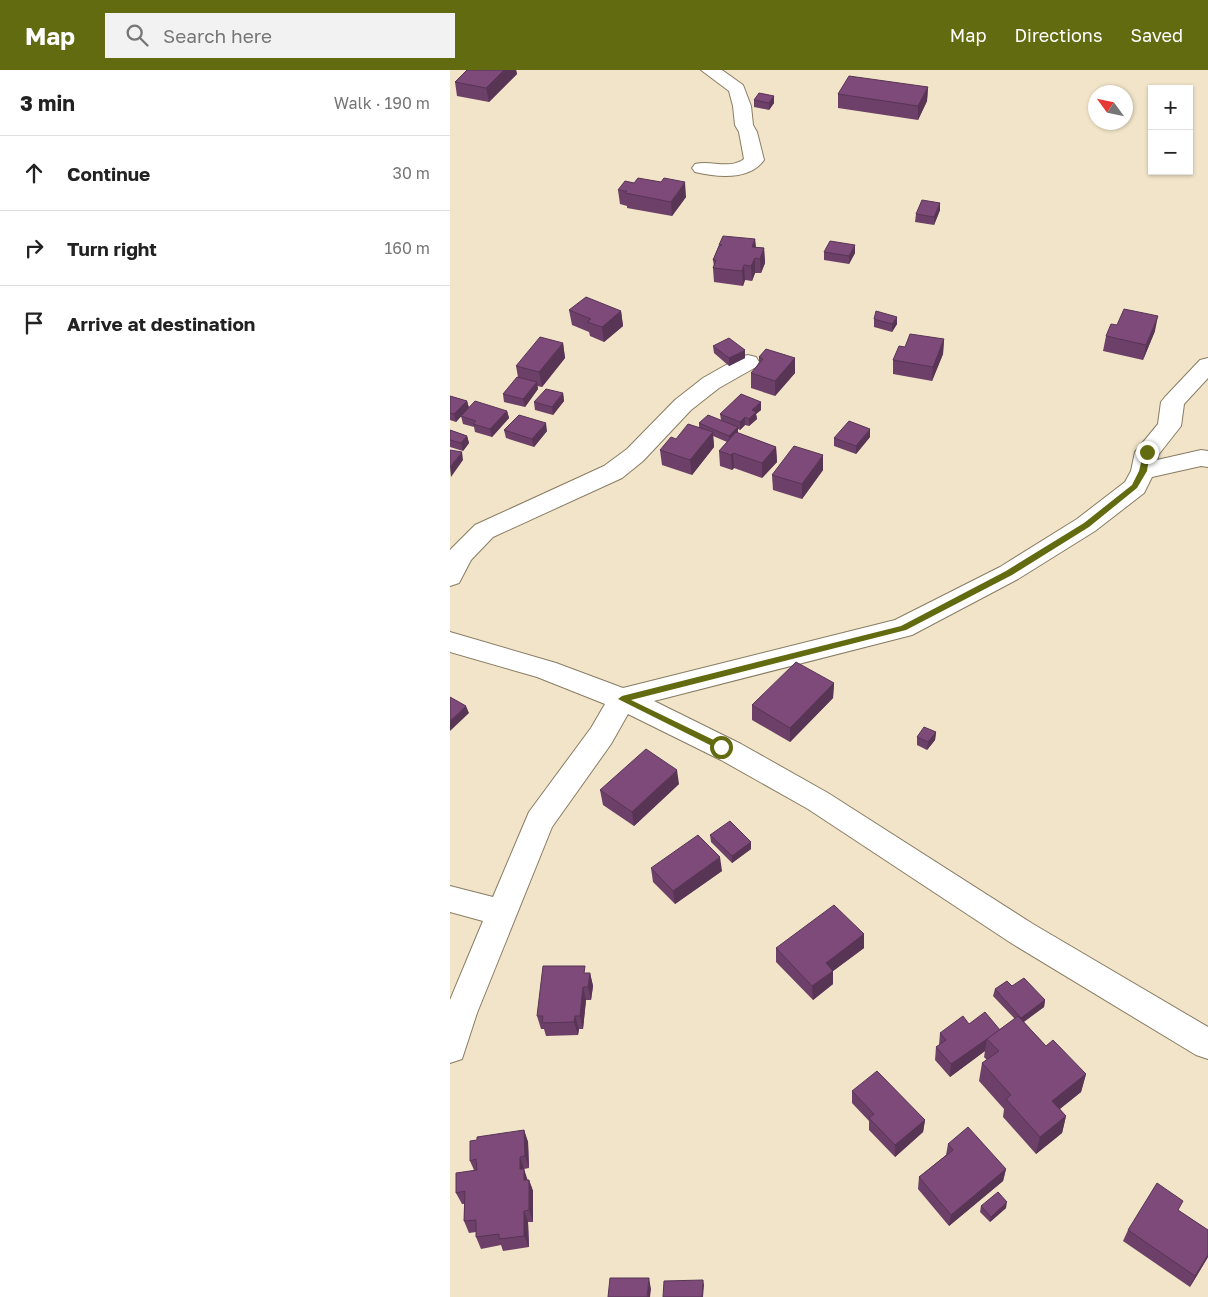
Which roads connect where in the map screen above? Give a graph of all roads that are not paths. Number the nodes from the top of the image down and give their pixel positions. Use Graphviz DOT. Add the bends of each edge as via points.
graph roads {
  1 [pos="710,70"];
  2 [pos="702,168"];
  3 [pos="748,362"];
  4 [pos="1208,365"];
  5 [pos="1208,460"];
  6 [pos="1143,471"];
  7 [pos="450,577"];
  8 [pos="450,642"];
  9 [pos="622,699"];
  10 [pos="450,898"];
  11 [pos="501,912"];
  12 [pos="1208,1044"];
  13 [pos="450,1048"];
  1 -- 2 [label="street" via="737,89 754,160 747,168 736,170"];
  3 -- 7 [label="street" via="711,383 683,405 635,455 613,472 484,531 460,555"];
  4 -- 6 [label="street" via="1173,402 1169,426 1147,452"];
  5 -- 6 [label="street" via="1201,458"];
  6 -- 9 [label="street" via="1135,487 1086,525 1009,573 903,628"];
  8 -- 9 [label="street" via="492,652"];
  9 -- 11 [label="street" via="601,736 539,821"];
  9 -- 12 [label="street" via="721,747 819,801 997,918"];
  10 -- 11 [label="street"];
  11 -- 13 [label="street"];
}
